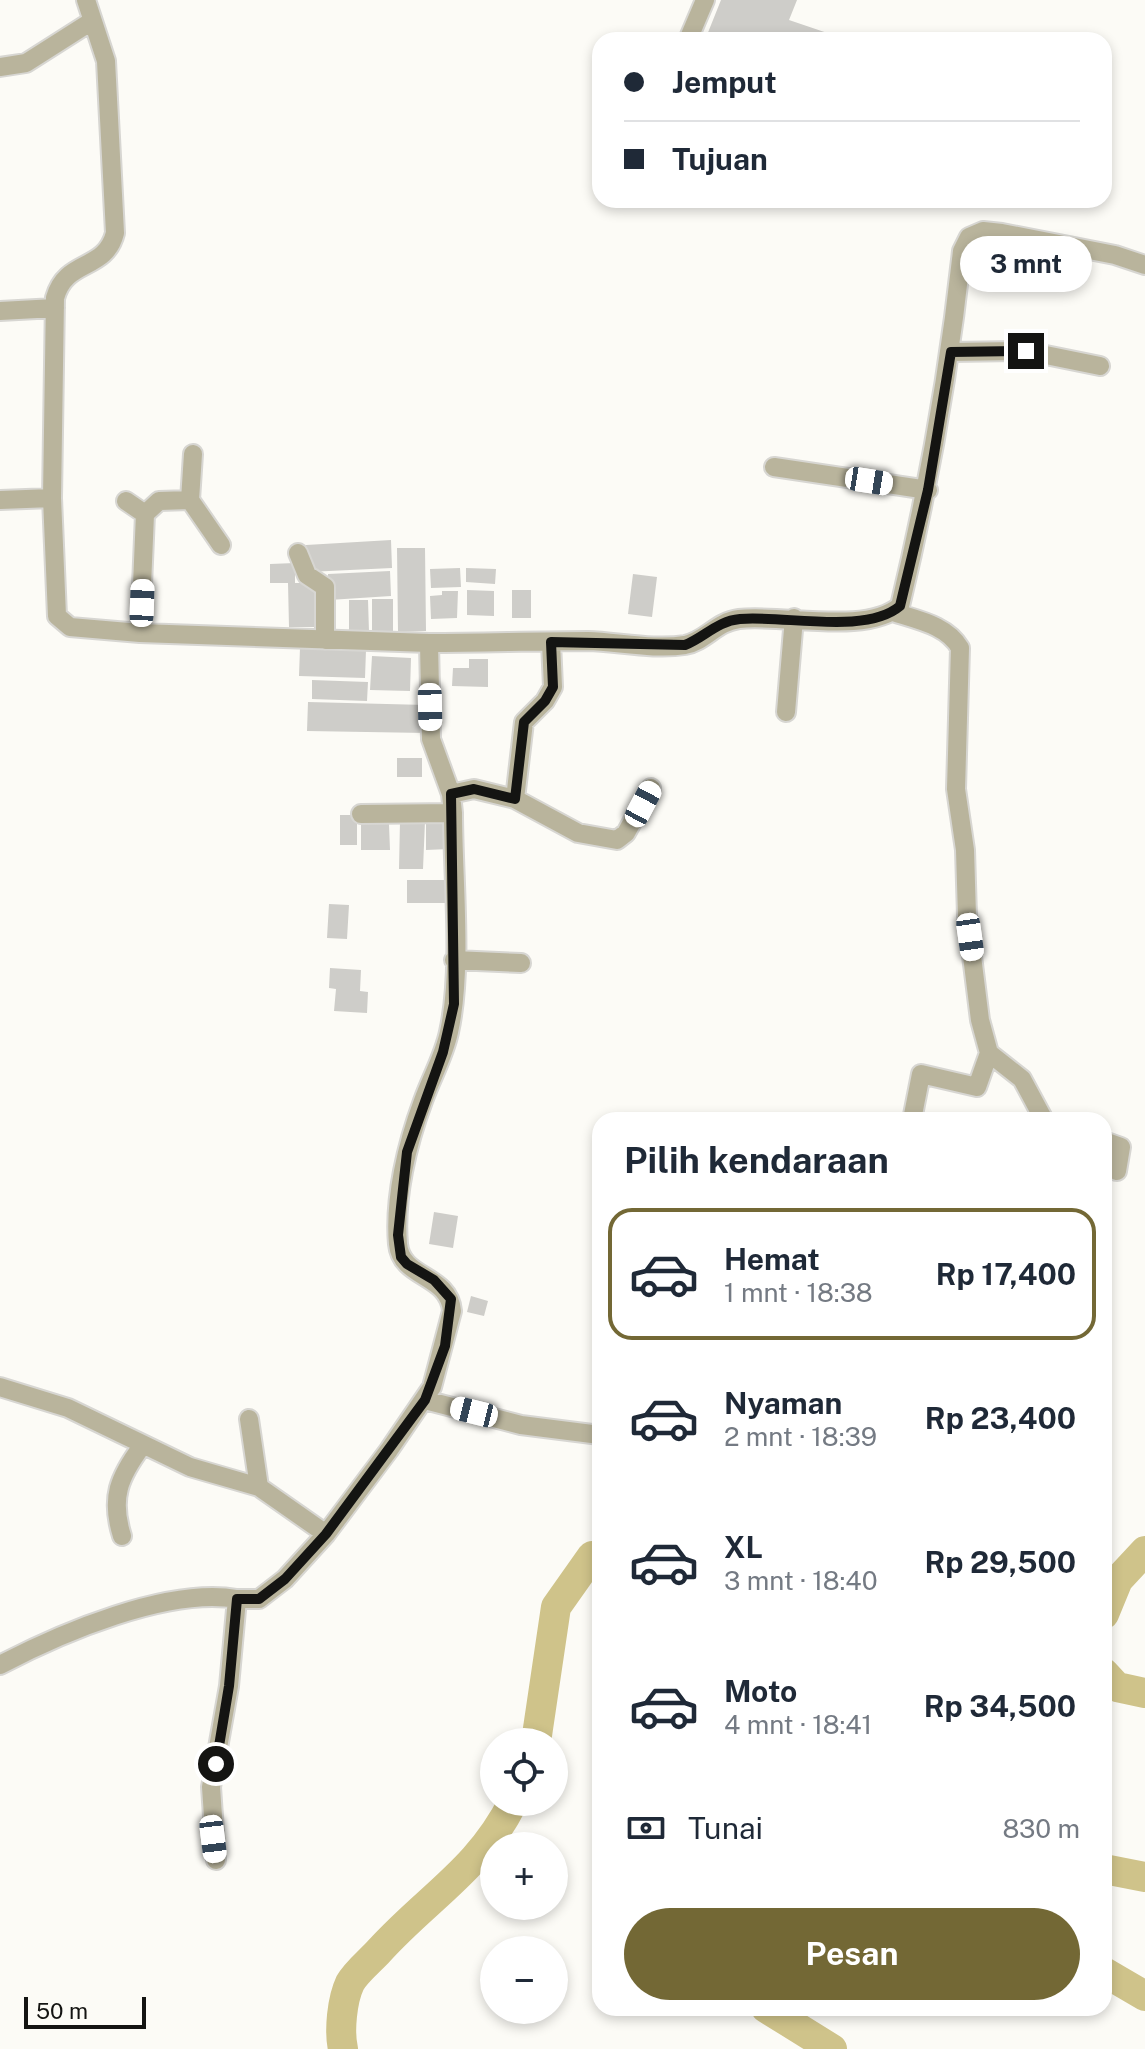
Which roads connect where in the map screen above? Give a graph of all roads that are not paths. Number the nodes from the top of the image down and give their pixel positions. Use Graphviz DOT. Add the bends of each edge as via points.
graph roads {
  1 [pos="86,0"];
  2 [pos="705,0"];
  3 [pos="92,21"];
  4 [pos="691,32"];
  5 [pos="0,67"];
  6 [pos="1145,265"];
  7 [pos="55,308"];
  8 [pos="0,311"];
  9 [pos="951,352"];
  10 [pos="1100,366"];
  11 [pos="193,454"];
  12 [pos="774,467"];
  13 [pos="928,490"];
  14 [pos="52,498"];
  15 [pos="0,500"];
  16 [pos="190,500"];
  17 [pos="126,501"];
  18 [pos="145,514"];
  19 [pos="221,545"];
  20 [pos="298,553"];
  21 [pos="893,612"];
  22 [pos="794,618"];
  23 [pos="140,633"];
  24 [pos="325,640"];
  25 [pos="551,642"];
  26 [pos="429,643"];
  27 [pos="786,712"];
  28 [pos="651,788"];
  29 [pos="515,799"];
  30 [pos="452,804"];
  31 [pos="361,814"];
  32 [pos="454,960"];
  33 [pos="521,963"];
  34 [pos="989,1053"];
  35 [pos="914,1112"];
  36 [pos="1042,1112"];
  37 [pos="1112,1144"];
  38 [pos="1117,1171"];
  39 [pos="0,1387"];
  40 [pos="425,1400"];
  41 [pos="249,1419"];
  42 [pos="592,1434"];
  43 [pos="142,1446"];
  44 [pos="259,1487"];
  45 [pos="326,1534"];
  46 [pos="122,1536"];
  47 [pos="237,1599"];
  48 [pos="0,1665"];
  49 [pos="216,1860"];
  1 -- 3 [label="street"];
  2 -- 4 [label="street"];
  3 -- 5 [label="street" via="26,63"];
  3 -- 7 [label="street" via="106,61 115,233 104,256 67,273 58,284"];
  6 -- 9 [label="street" via="983,231 969,237 962,251"];
  7 -- 8 [label="street"];
  7 -- 14 [label="street"];
  9 -- 10 [label="street" via="1026,351"];
  9 -- 13 [label="street"];
  11 -- 16 [label="street"];
  12 -- 13 [label="street"];
  13 -- 21 [label="street" via="900,606"];
  14 -- 15 [label="street"];
  14 -- 23 [label="street" via="57,616 70,627"];
  16 -- 18 [label="street" via="159,501"];
  16 -- 19 [label="street"];
  17 -- 18 [label="street"];
  18 -- 23 [label="street"];
  20 -- 24 [label="street" via="307,575 325,587"];
  21 -- 22 [label="street" via="863,621"];
  21 -- 34 [label="street" via="941,629 960,648 957,800 980,1020"];
  22 -- 25 [label="street" via="717,624 685,645"];
  22 -- 27 [label="street"];
  23 -- 24 [label="street"];
  24 -- 26 [label="street"];
  25 -- 26 [label="street"];
  25 -- 29 [label="street" via="553,687 524,722"];
  26 -- 30 [label="street" via="431,739"];
  28 -- 29 [label="street" via="617,840 578,833"];
  29 -- 30 [label="street" via="474,789"];
  30 -- 31 [label="street"];
  30 -- 32 [label="street"];
  32 -- 33 [label="street"];
  32 -- 40 [label="street" via="448,1035 407,1152 399,1226 401,1257 451,1299 445,1346"];
  34 -- 35 [label="street" via="977,1087 921,1074"];
  34 -- 36 [label="street" via="1022,1079"];
  37 -- 38 [label="street" via="1121,1147"];
  39 -- 43 [label="street" via="68,1408"];
  40 -- 42 [label="street" via="521,1425"];
  40 -- 45 [label="street"];
  41 -- 44 [label="street"];
  43 -- 44 [label="street"];
  43 -- 46 [label="street" via="117,1485 116,1518"];
  44 -- 45 [label="street"];
  45 -- 47 [label="street" via="268,1595"];
  47 -- 48 [label="street" via="192,1599 144,1609 41,1644"];
  47 -- 49 [label="street" via="211,1787"];
}
